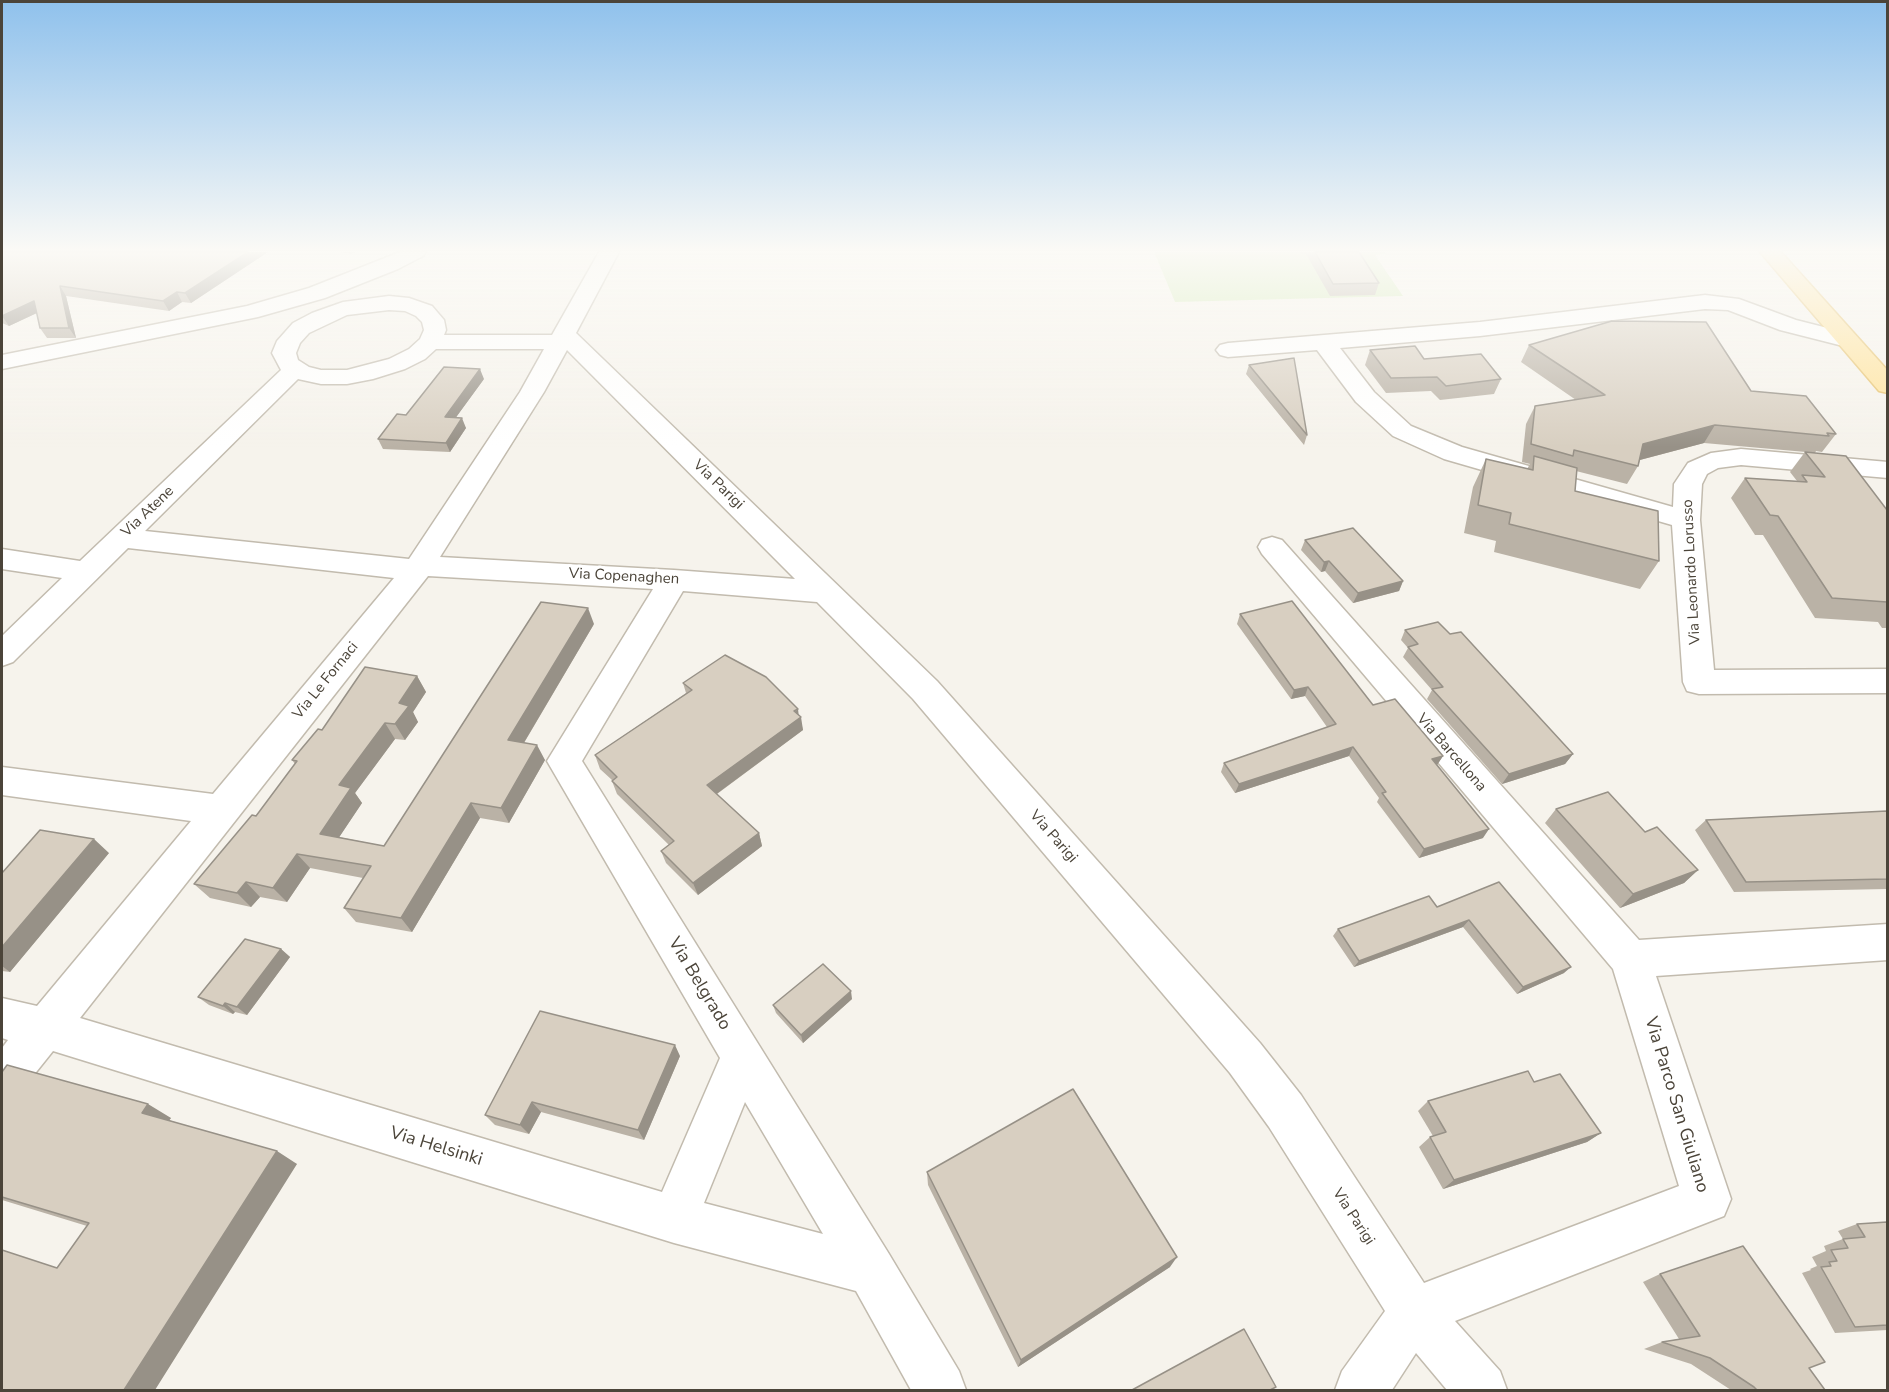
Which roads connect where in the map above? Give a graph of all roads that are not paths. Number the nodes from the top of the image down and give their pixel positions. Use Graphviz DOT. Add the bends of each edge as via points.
graph roads {
  1 [pos="224,317"];
  2 [pos="323,317"];
  3 [pos="431,317"];
  4 [pos="573,317"];
  5 [pos="1580,317"];
  6 [pos="1766,317"];
  7 [pos="1827,317"];
  8 [pos="320,318"];
  9 [pos="562,338"];
  10 [pos="1847,340"];
  11 [pos="430,342"];
  12 [pos="1324,343"];
  13 [pos="1228,350"];
  14 [pos="6,360"];
  15 [pos="295,369"];
  16 [pos="1887,386"];
  17 [pos="1887,470"];
  18 [pos="1686,520"];
  19 [pos="122,538"];
  20 [pos="1272,547"];
  21 [pos="2,559"];
  22 [pos="418,568"];
  23 [pos="86,572"];
  24 [pos="674,580"];
  25 [pos="827,592"];
  26 [pos="2,654"];
  27 [pos="1887,681"];
  28 [pos="2,781"];
  29 [pos="222,810"];
  30 [pos="1887,942"];
  31 [pos="1630,959"];
  32 [pos="2,1018"];
  33 [pos="45,1028"];
  34 [pos="742,1055"];
  35 [pos="2,1081"];
  36 [pos="674,1219"];
  37 [pos="872,1271"];
  38 [pos="1414,1312"];
  39 [pos="940,1390"];
  40 [pos="1361,1390"];
  41 [pos="1481,1390"];
  1 -- 14 [label="street"];
  2 -- 8 [label="street"];
  3 -- 11 [label="street" via="435,330"];
  4 -- 9 [label="street, Via Le Fornaci"];
  5 -- 12 [label="street"];
  6 -- 10 [label="street"];
  7 -- 10 [label="main road"];
  8 -- 15 [label="street" via="301,328 289,341 284,353"];
  9 -- 11 [label="street"];
  9 -- 22 [label="street, Via Le Fornaci" via="532,392"];
  9 -- 25 [label="street, Via Parigi"];
  10 -- 16 [label="main road"];
  11 -- 15 [label="street" via="417,354 373,372 321,377"];
  12 -- 13 [label="street"];
  12 -- 18 [label="street" via="1365,397 1402,431 1453,453"];
  15 -- 19 [label="street, Via Atene"];
  17 -- 18 [label="street, Via Leonardo Lorusso" via="1741,457 1712,461 1697,469 1688,484"];
  18 -- 27 [label="street, Via Leonardo Lorusso" via="1699,682"];
  19 -- 22 [label="street, Via Copenaghen"];
  19 -- 23 [label="street, Via Atene"];
  20 -- 31 [label="street, Via Barcellona"];
  21 -- 23 [label="street"];
  22 -- 24 [label="street, Via Copenaghen"];
  22 -- 29 [label="street, Via Le Fornaci"];
  23 -- 26 [label="street, Via Atene"];
  24 -- 25 [label="street, Via Copenaghen"];
  24 -- 34 [label="street, Via Belgrado" via="564,761"];
  25 -- 38 [label="street, Via Parigi" via="925,690 1245,1058 1285,1111"];
  28 -- 29 [label="street"];
  29 -- 33 [label="street, Via Le Fornaci"];
  30 -- 31 [label="street"];
  31 -- 38 [label="street, Via Parco San Giuliano" via="1707,1199"];
  32 -- 33 [label="street, Via Helsinki"];
  33 -- 35 [label="street, Via Le Fornaci"];
  33 -- 36 [label="street, Via Helsinki"];
  34 -- 36 [label="street"];
  34 -- 37 [label="street, Via Belgrado"];
  36 -- 37 [label="street, Via Helsinki"];
  37 -- 39 [label="street, Via Belgrado"];
  38 -- 40 [label="street"];
  38 -- 41 [label="street, Via Parigi"];
}
